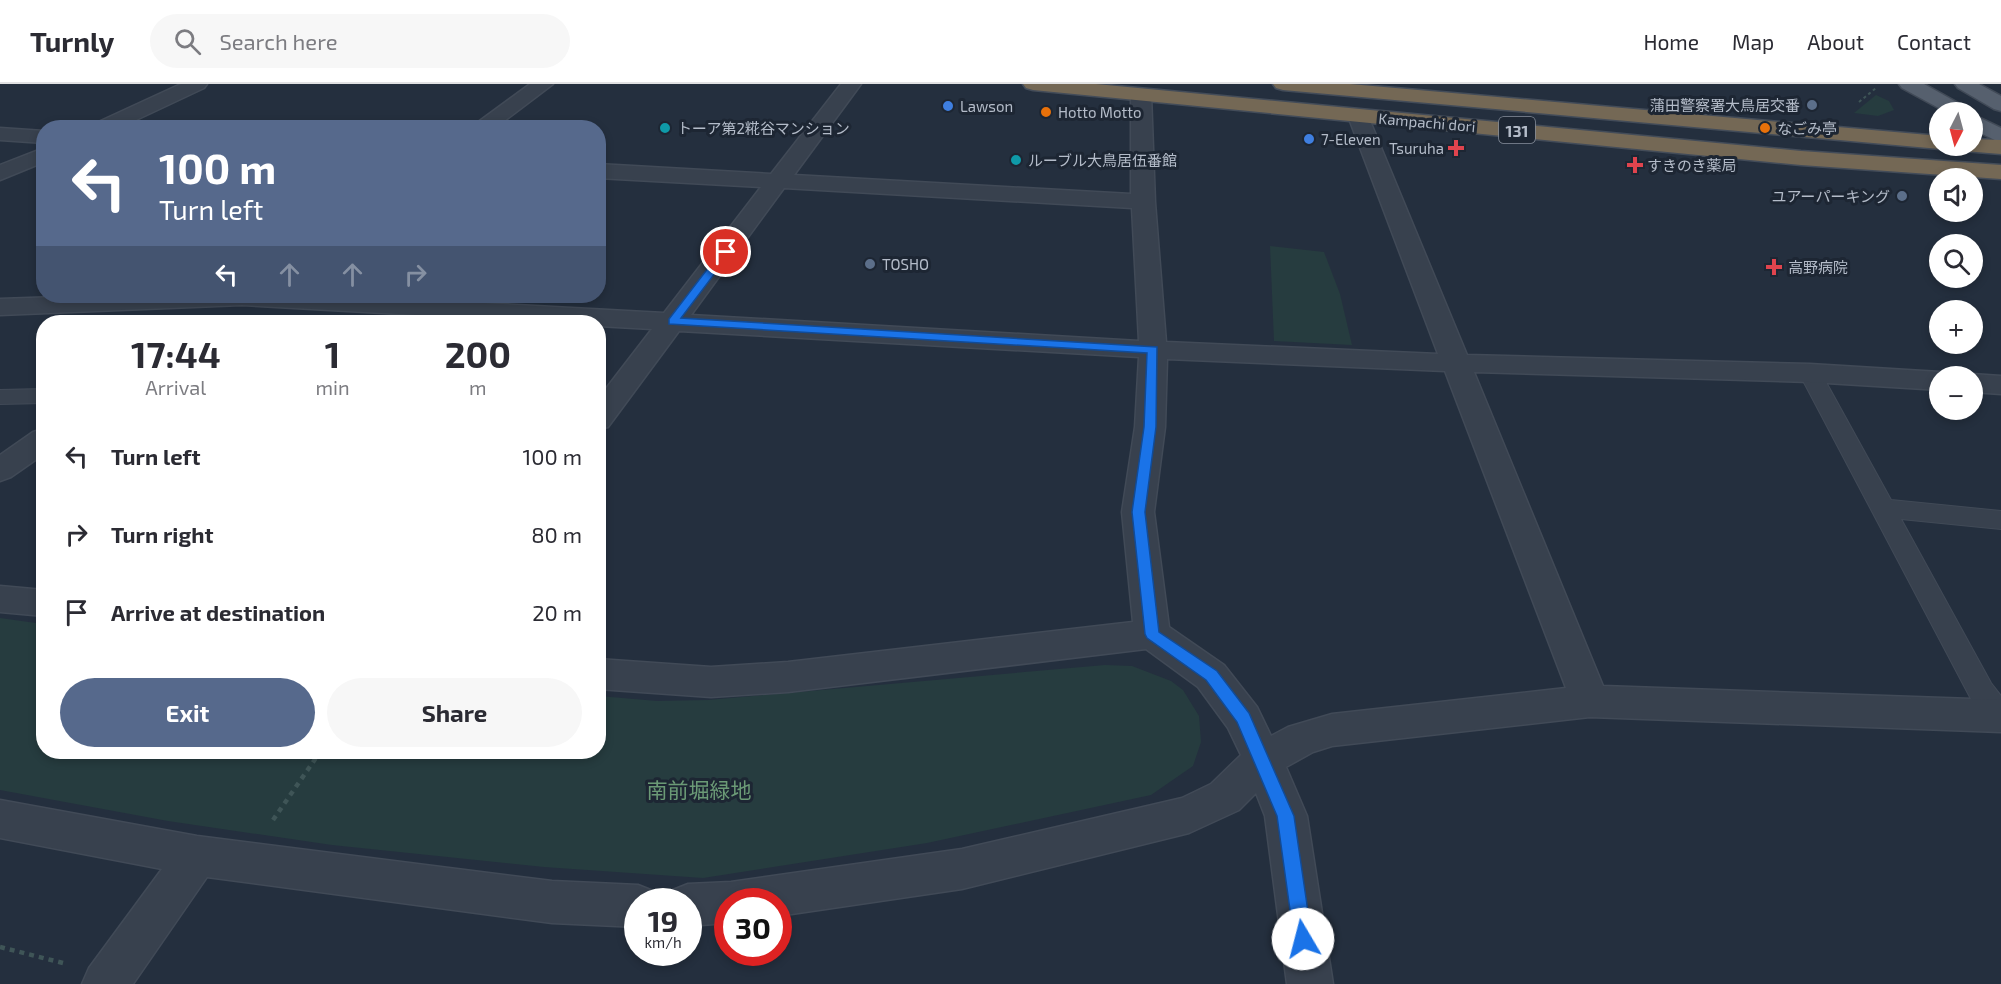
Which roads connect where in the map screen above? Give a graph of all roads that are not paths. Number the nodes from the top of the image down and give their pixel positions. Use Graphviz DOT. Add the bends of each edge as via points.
graph roads {
  1 [pos="197,84"];
  2 [pos="543,84"];
  3 [pos="851,84"];
  4 [pos="1033,84"];
  5 [pos="1283,84"];
  6 [pos="1909,84"];
  7 [pos="1965,84"];
  8 [pos="1375,88"];
  9 [pos="1141,94"];
  10 [pos="1942,102"];
  11 [pos="2001,105"];
  12 [pos="1358,116"];
  13 [pos="118,120"];
  14 [pos="491,120"];
  15 [pos="1983,126"];
  16 [pos="0,134"];
  17 [pos="36,136"];
  18 [pos="2001,137"];
  19 [pos="1929,142"];
  20 [pos="1983,146"];
  21 [pos="2001,147"];
  22 [pos="36,157"];
  23 [pos="606,172"];
  24 [pos="2001,172"];
  25 [pos="0,173"];
  26 [pos="778,183"];
  27 [pos="1143,202"];
  28 [pos="88,303"];
  29 [pos="233,303"];
  30 [pos="363,303"];
  31 [pos="0,307"];
  32 [pos="217,315"];
  33 [pos="570,315"];
  34 [pos="606,317"];
  35 [pos="673,321"];
  36 [pos="1153,350"];
  37 [pos="1456,363"];
  38 [pos="1810,373"];
  39 [pos="1929,380"];
  40 [pos="1983,384"];
  41 [pos="2001,385"];
  42 [pos="36,396"];
  43 [pos="0,397"];
  44 [pos="606,409"];
  45 [pos="36,445"];
  46 [pos="0,470"];
  47 [pos="1883,508"];
  48 [pos="2001,520"];
  49 [pos="0,599"];
  50 [pos="36,602"];
  51 [pos="1152,634"];
  52 [pos="606,675"];
  53 [pos="1590,701"];
  54 [pos="2000,716"];
  55 [pos="1263,760"];
  56 [pos="0,819"];
  57 [pos="197,856"];
  58 [pos="792,894"];
  59 [pos="624,905"];
  60 [pos="109,979"];
  61 [pos="1310,984"];
  1 -- 13 [label="street"];
  2 -- 14 [label="street"];
  3 -- 26 [label="street"];
  4 -- 9 [label="highway, Kampachi dori / 131"];
  5 -- 8 [label="highway, Kampachi dori / 131"];
  6 -- 10 [label="main road"];
  7 -- 11 [label="main road"];
  8 -- 19 [label="highway, Kampachi dori / 131"];
  9 -- 12 [label="highway, Kampachi dori / 131"];
  9 -- 27 [label="street"];
  12 -- 24 [label="highway, Kampachi dori / 131" via="1801,158"];
  12 -- 37 [label="street"];
  15 -- 18 [label="main road"];
  16 -- 17 [label="street"];
  20 -- 21 [label="highway"];
  22 -- 25 [label="street"];
  23 -- 26 [label="street"];
  26 -- 27 [label="street"];
  26 -- 35 [label="street"];
  27 -- 36 [label="street"];
  28 -- 31 [label="street"];
  29 -- 32 [label="street"];
  30 -- 33 [label="street"];
  34 -- 35 [label="street"];
  35 -- 36 [label="street"];
  35 -- 44 [label="street"];
  36 -- 37 [label="street"];
  36 -- 51 [label="street" via="1150,427 1138,512"];
  37 -- 38 [label="street"];
  37 -- 53 [label="street"];
  38 -- 39 [label="street"];
  38 -- 47 [label="lane"];
  40 -- 41 [label="street"];
  42 -- 43 [label="lane"];
  45 -- 46 [label="street"];
  47 -- 48 [label="lane"];
  47 -- 54 [label="lane" via="1982,691"];
  49 -- 50 [label="street"];
  51 -- 52 [label="street" via="788,677 711,682"];
  51 -- 55 [label="street" via="1211,676 1243,718"];
  53 -- 54 [label="street"];
  53 -- 55 [label="street" via="1332,730 1302,739"];
  55 -- 58 [label="street" via="1225,797 1189,815 962,869"];
  55 -- 61 [label="street" via="1286,816"];
  56 -- 57 [label="street"];
  57 -- 59 [label="street" via="552,902"];
  57 -- 60 [label="street"];
}
